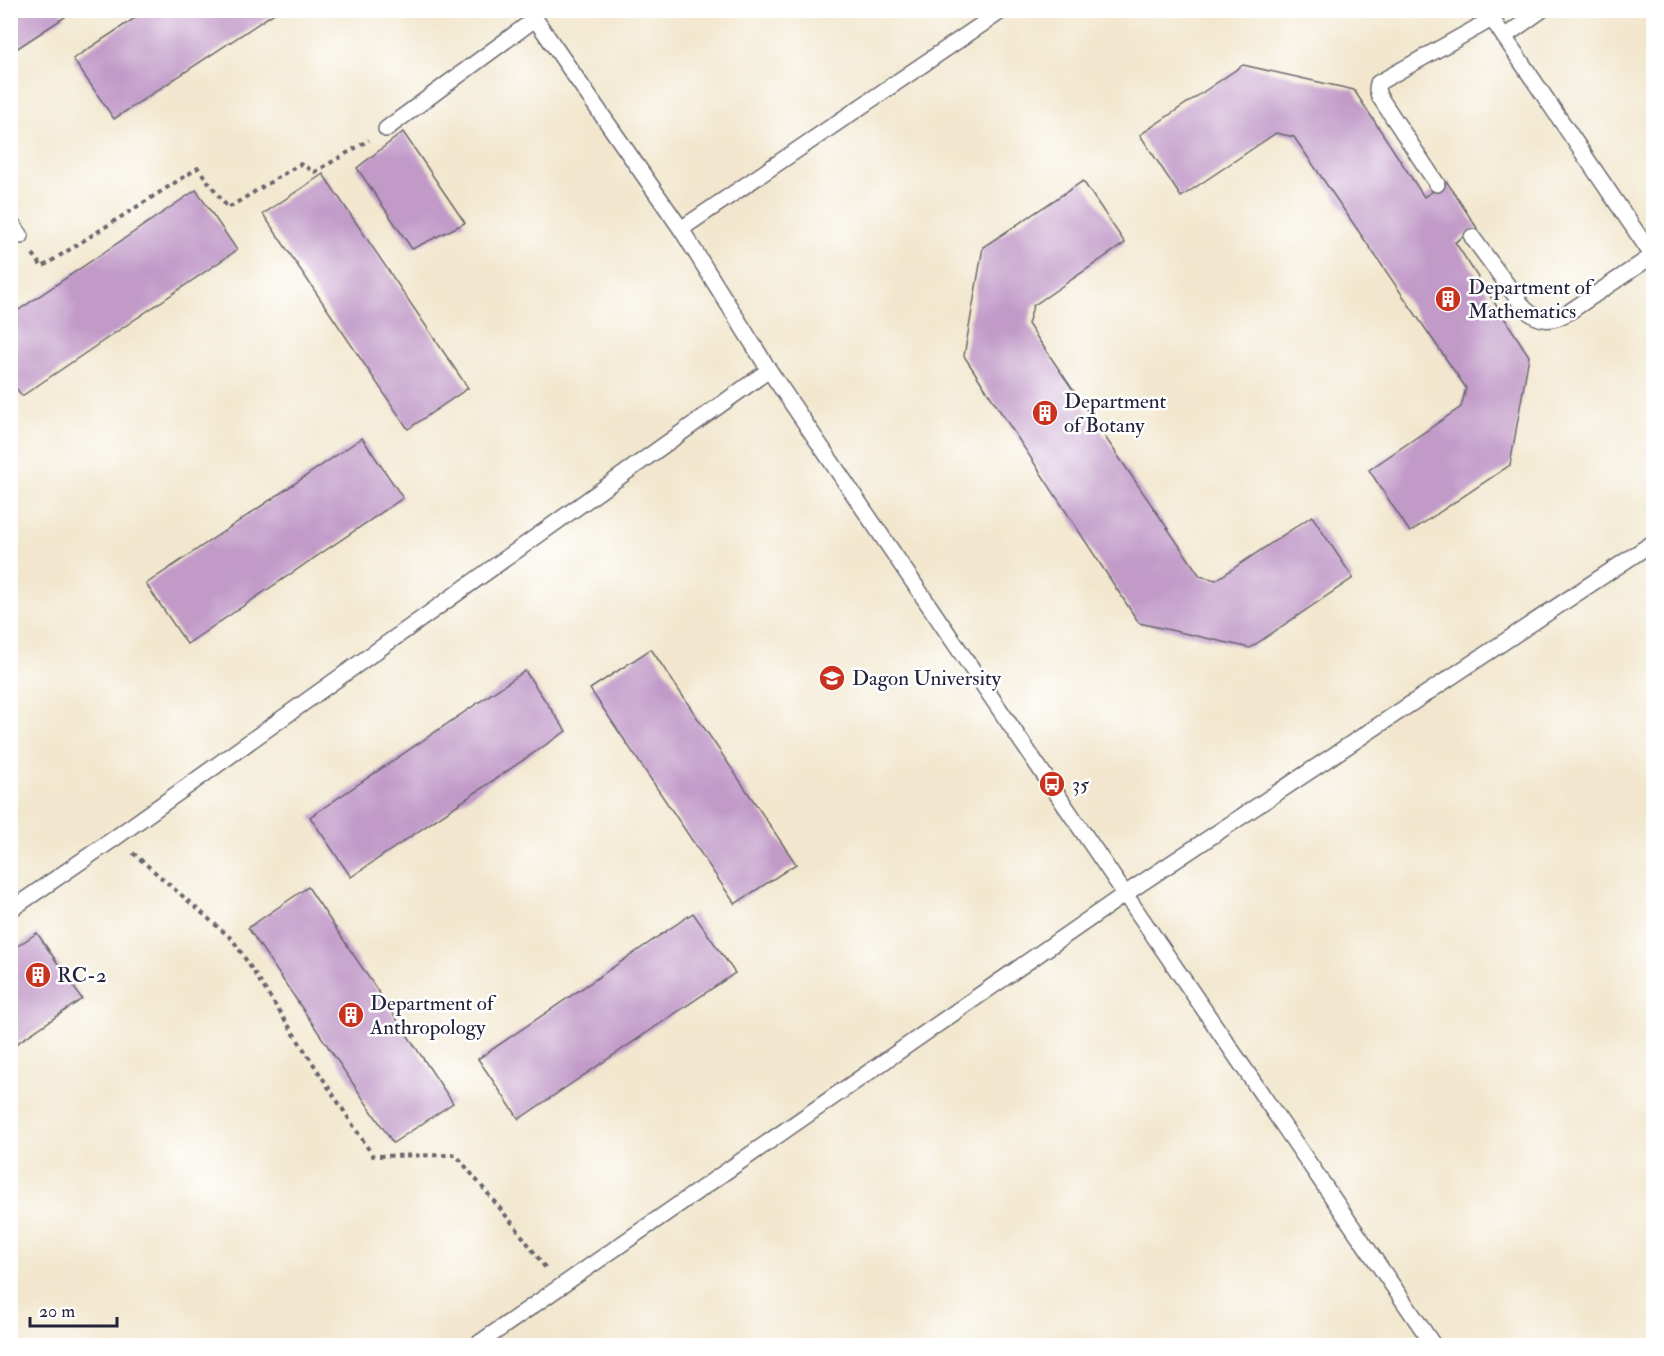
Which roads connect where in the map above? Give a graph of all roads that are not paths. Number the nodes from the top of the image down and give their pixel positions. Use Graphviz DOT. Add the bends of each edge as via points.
graph roads {
  1 [pos="1002,10"];
  2 [pos="1542,10"];
  3 [pos="532,15"];
  4 [pos="1489,15"];
  5 [pos="1504,37"];
  6 [pos="386,129"];
  7 [pos="1437,184"];
  8 [pos="10,221"];
  9 [pos="681,229"];
  10 [pos="21,236"];
  11 [pos="1472,237"];
  12 [pos="1648,240"];
  13 [pos="1653,257"];
  14 [pos="769,370"];
  15 [pos="1653,542"];
  16 [pos="1125,894"];
  17 [pos="10,910"];
  18 [pos="475,1346"];
  19 [pos="1434,1346"];
  1 -- 9 [label="lane"];
  2 -- 5 [label="lane"];
  3 -- 6 [label="lane"];
  3 -- 9 [label="lane"];
  4 -- 5 [label="lane"];
  4 -- 7 [label="lane" via="1378,83 1383,103"];
  5 -- 12 [label="lane"];
  8 -- 10 [label="lane"];
  9 -- 14 [label="lane"];
  11 -- 13 [label="lane" via="1525,309 1544,321 1569,312"];
  12 -- 13 [label="lane"];
  14 -- 16 [label="lane"];
  14 -- 17 [label="lane"];
  15 -- 16 [label="lane"];
  16 -- 18 [label="lane"];
  16 -- 19 [label="lane"];
}
